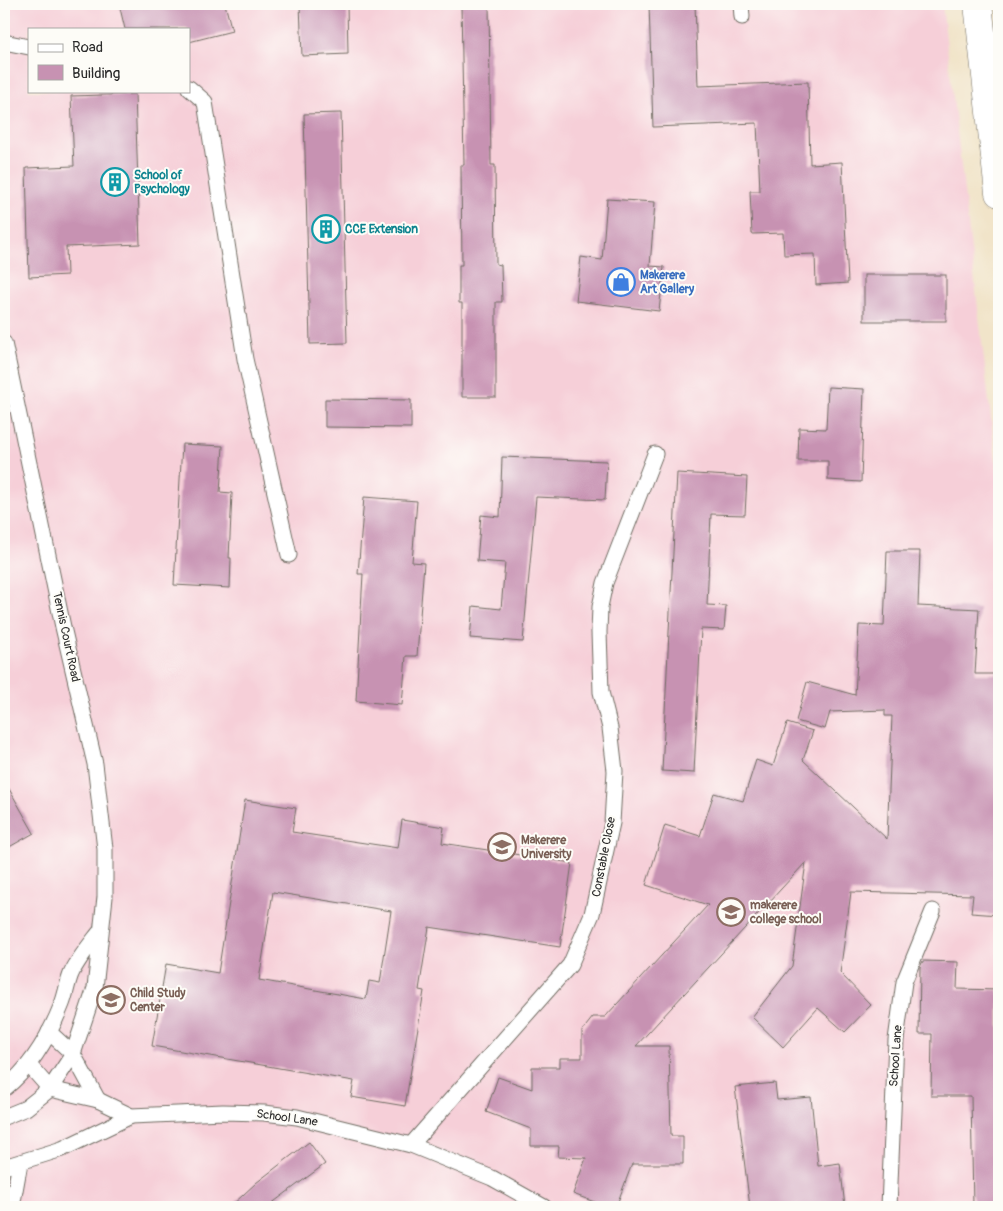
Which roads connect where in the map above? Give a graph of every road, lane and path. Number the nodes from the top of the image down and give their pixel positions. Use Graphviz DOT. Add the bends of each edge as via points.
graph roads {
  1 [pos="978,4"];
  2 [pos="4,42"];
  3 [pos="28,47"];
  4 [pos="190,89"];
  5 [pos="999,193"];
  6 [pos="4,343"];
  7 [pos="655,454"];
  8 [pos="289,555"];
  9 [pos="933,911"];
  10 [pos="99,933"];
  11 [pos="49,1032"];
  12 [pos="73,1054"];
  13 [pos="29,1065"];
  14 [pos="50,1088"];
  15 [pos="4,1089"];
  16 [pos="98,1100"];
  17 [pos="131,1116"];
  18 [pos="4,1117"];
  19 [pos="411,1145"];
  20 [pos="20,1164"];
  21 [pos="4,1168"];
  22 [pos="12,1207"];
  23 [pos="544,1207"];
  24 [pos="889,1207"];
  1 -- 5 [label="main road"];
  2 -- 3 [label="lane"];
  4 -- 8 [label="lane" via="205,102 245,359"];
  6 -- 10 [label="lane, Tennis Court Road" via="95,764 105,849 105,897"];
  7 -- 19 [label="lane, Constable Close" via="605,583 600,607 601,692 610,728 615,771 612,823 592,914 570,965"];
  9 -- 24 [label="lane, School Lane" via="904,982 896,1040"];
  10 -- 11 [label="lane, Tennis Court Road" via="84,951 72,974"];
  10 -- 12 [label="lane, Tennis Court Road" via="94,988"];
  11 -- 12 [label="lane"];
  11 -- 13 [label="lane, Tennis Court Road"];
  12 -- 14 [label="lane, Tennis Court Road"];
  12 -- 16 [label="lane"];
  13 -- 14 [label="lane"];
  13 -- 15 [label="lane, Tennis Court Road"];
  14 -- 16 [label="lane, School Lane"];
  14 -- 18 [label="lane, Tennis Court Road" via="26,1108"];
  16 -- 17 [label="lane, School Lane"];
  17 -- 19 [label="lane, School Lane" via="223,1112 297,1117"];
  17 -- 20 [label="lane" via="62,1149"];
  19 -- 23 [label="lane, School Lane" via="492,1178"];
  20 -- 21 [label="lane"];
  20 -- 22 [label="lane"];
}
